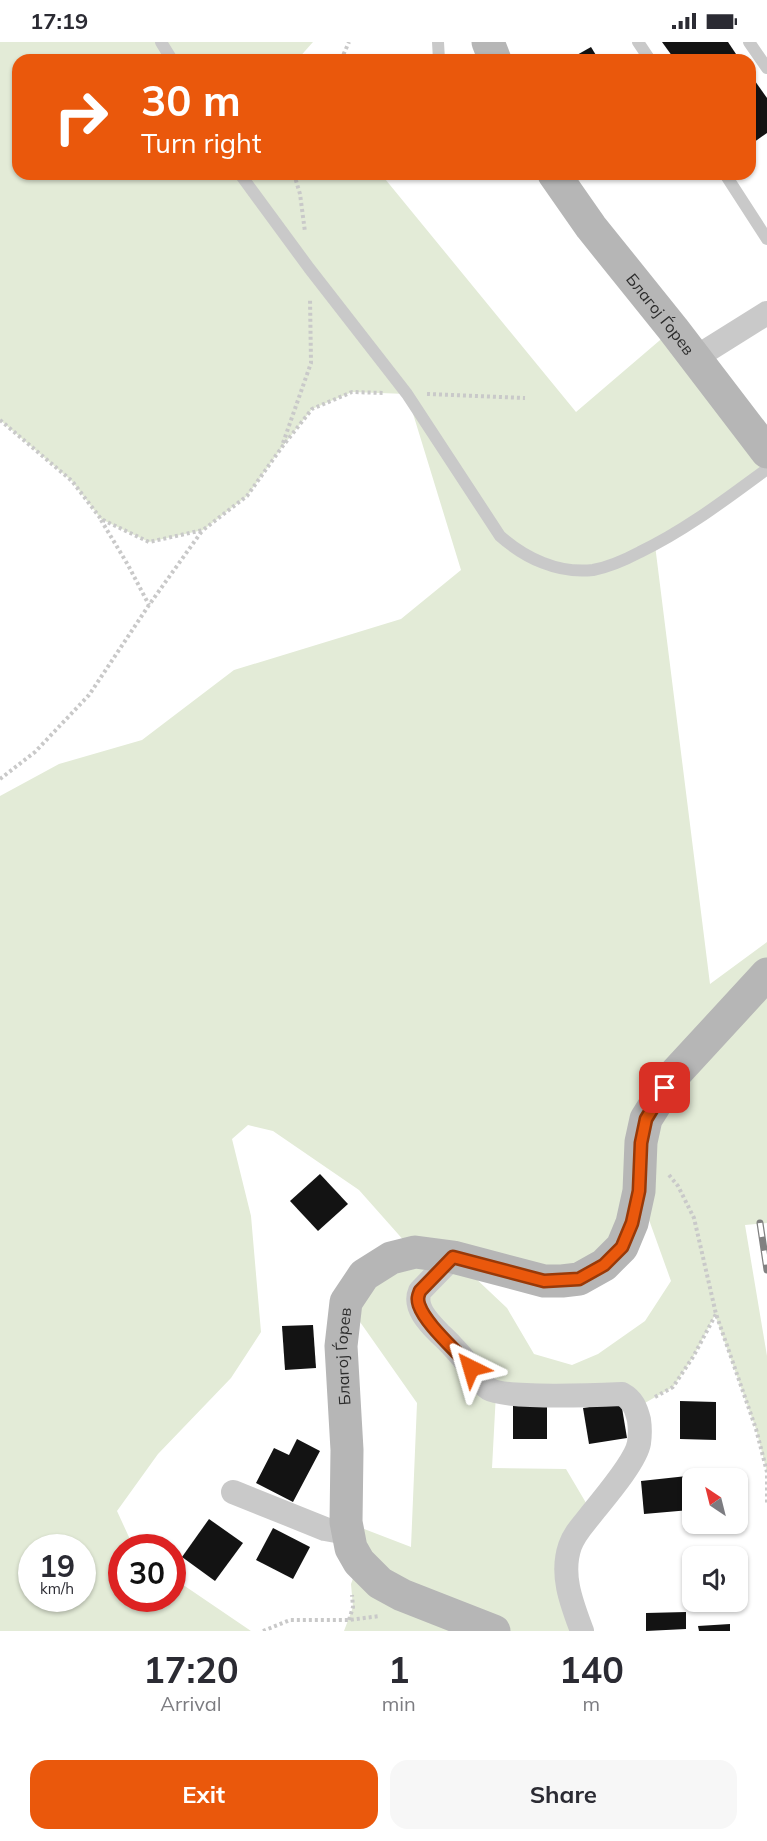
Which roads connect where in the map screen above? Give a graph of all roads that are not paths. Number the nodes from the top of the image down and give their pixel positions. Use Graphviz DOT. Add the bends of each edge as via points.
graph roads {
  1 [pos="748,42"];
  2 [pos="767,68"];
  3 [pos="244,180"];
  4 [pos="558,180"];
  5 [pos="729,180"];
  6 [pos="767,239"];
  7 [pos="767,313"];
  8 [pos="695,358"];
  9 [pos="767,452"];
  10 [pos="767,469"];
  11 [pos="767,974"];
  12 [pos="453,1257"];
  13 [pos="233,1492"];
  14 [pos="347,1533"];
  15 [pos="449,1620"];
  16 [pos="494,1631"];
  17 [pos="582,1631"];
  1 -- 2 [label="lane"];
  3 -- 10 [label="lane" via="407,394 500,536 516,550 541,563 568,569 592,570 621,562 704,516"];
  4 -- 8 [label="main road, Благој Ѓорев"];
  5 -- 6 [label="lane"];
  7 -- 8 [label="street"];
  8 -- 9 [label="main road, Благој Ѓорев"];
  11 -- 12 [label="main road, Благој Ѓорев" via="673,1076 646,1119 632,1223 622,1247 604,1265 579,1279 544,1281"];
  12 -- 14 [label="main road, Благој Ѓорев" via="415,1252 391,1258 364,1275 346,1302 341,1346"];
  12 -- 17 [label="street" via="417,1298 431,1326 487,1388 532,1394 622,1394 636,1408 639,1444 629,1464 577,1530 570,1546 565,1577"];
  13 -- 14 [label="street" via="325,1530"];
  14 -- 15 [label="main road, Благој Ѓорев" via="359,1562 380,1583"];
  15 -- 16 [label="main road, Благој Ѓорев"];
}
